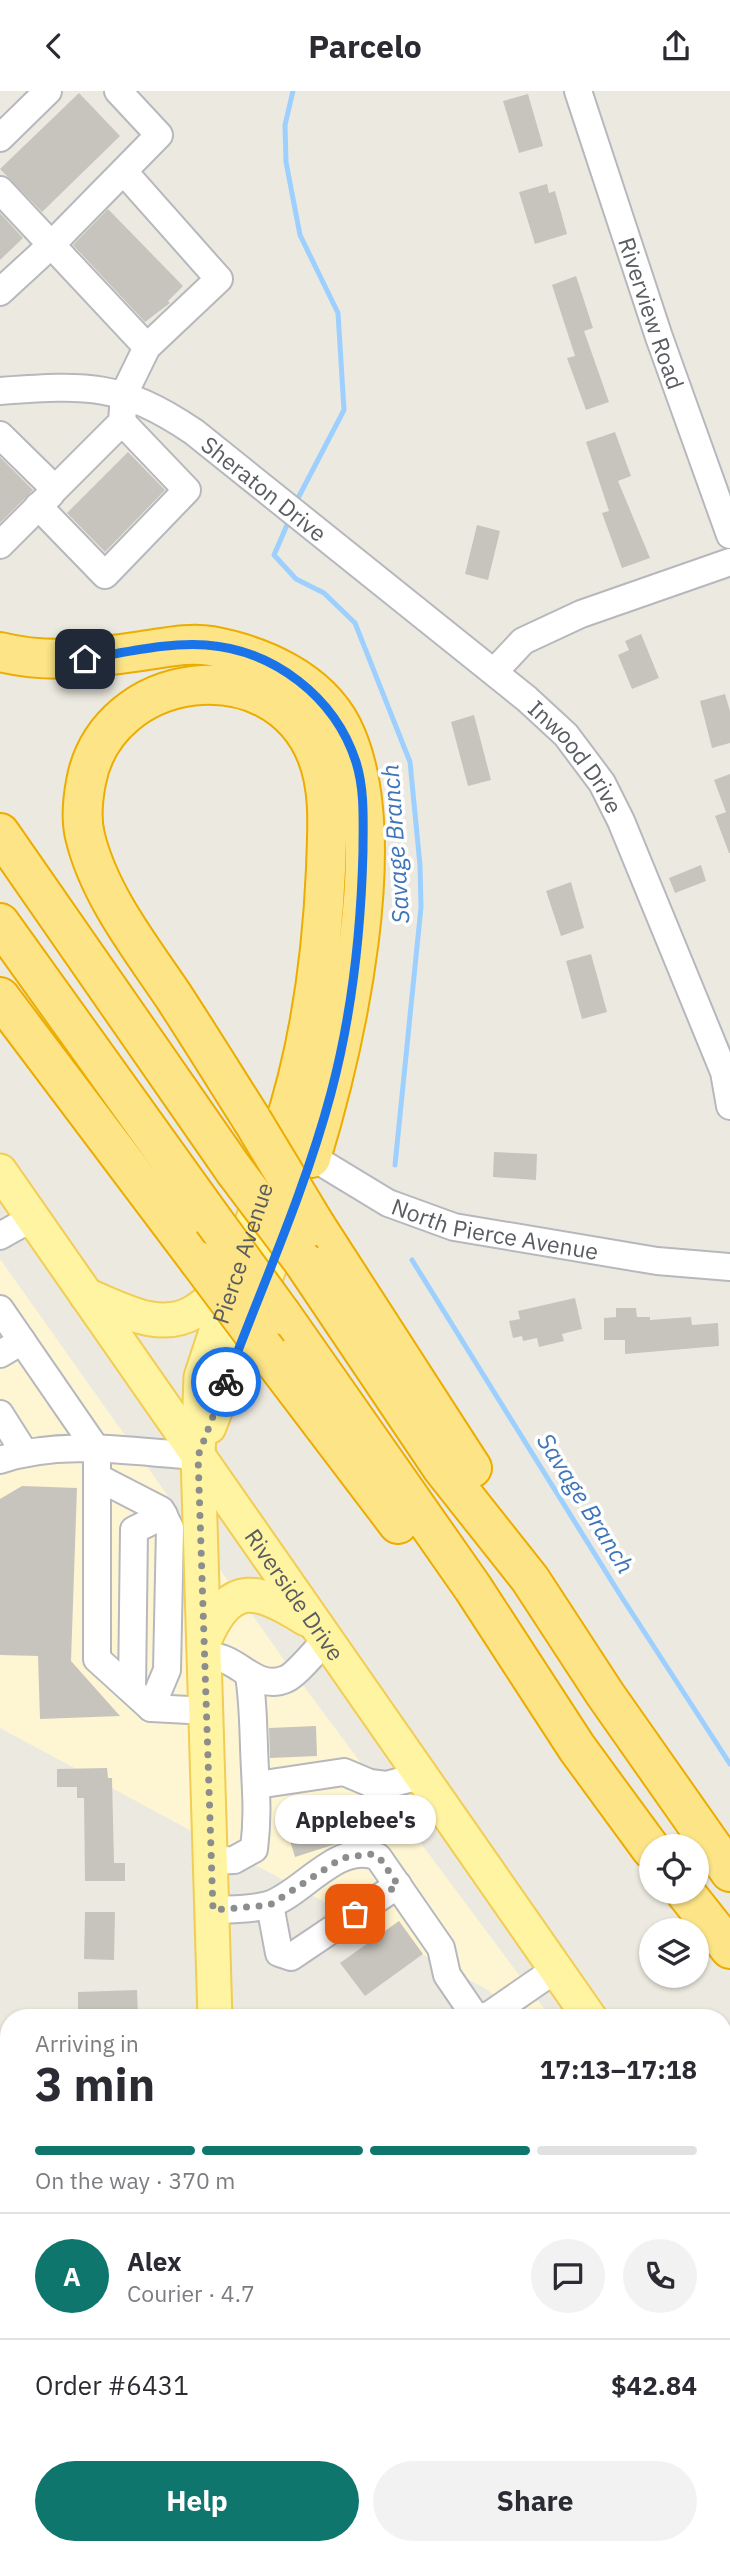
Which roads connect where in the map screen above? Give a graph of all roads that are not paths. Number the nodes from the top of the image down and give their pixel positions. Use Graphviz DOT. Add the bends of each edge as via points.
graph roads {
  1 [pos="48,91"];
  2 [pos="118,91"];
  3 [pos="578,91"];
  4 [pos="0,138"];
  5 [pos="125,173"];
  6 [pos="0,190"];
  7 [pos="50,246"];
  8 [pos="0,292"];
  9 [pos="147,347"];
  10 [pos="0,391"];
  11 [pos="124,394"];
  12 [pos="122,422"];
  13 [pos="0,435"];
  14 [pos="47,498"];
  15 [pos="730,535"];
  16 [pos="0,545"];
  17 [pos="730,562"];
  18 [pos="0,652"];
  19 [pos="494,672"];
  20 [pos="0,833"];
  21 [pos="0,923"];
  22 [pos="0,997"];
  23 [pos="730,1106"];
  24 [pos="267,1127"];
  25 [pos="311,1159"];
  26 [pos="1,1174"];
  27 [pos="32,1218"];
  28 [pos="0,1236"];
  29 [pos="730,1267"];
  30 [pos="232,1281"];
  31 [pos="86,1295"];
  32 [pos="0,1309"];
  33 [pos="11,1347"];
  34 [pos="0,1414"];
  35 [pos="97,1450"];
  36 [pos="12,1456"];
  37 [pos="198,1456"];
  38 [pos="97,1477"];
  39 [pos="164,1515"];
  40 [pos="530,1579"];
  41 [pos="320,1633"];
  42 [pos="205,1648"];
  43 [pos="249,1676"];
  44 [pos="142,1699"];
  45 [pos="208,1711"];
  46 [pos="577,1748"];
  47 [pos="420,1776"];
  48 [pos="257,1785"];
  49 [pos="640,1834"];
  50 [pos="212,1861"];
  51 [pos="730,1872"];
  52 [pos="398,1885"];
  53 [pos="694,1904"];
  54 [pos="270,1905"];
  55 [pos="213,1910"];
  56 [pos="730,1949"];
  57 [pos="556,1969"];
  58 [pos="215,2009"];
  59 [pos="470,2009"];
  60 [pos="498,2009"];
  61 [pos="584,2009"];
  1 -- 4 [label="street"];
  2 -- 5 [label="street" via="159,135"];
  3 -- 15 [label="street, Riverview Road"];
  5 -- 7 [label="street"];
  5 -- 9 [label="street" via="219,279"];
  6 -- 7 [label="street"];
  7 -- 8 [label="street"];
  7 -- 9 [label="street"];
  9 -- 11 [label="street"];
  10 -- 11 [label="street, Sheraton Drive" via="95,388"];
  11 -- 12 [label="street"];
  11 -- 19 [label="street, Sheraton Drive" via="156,407 194,432"];
  12 -- 14 [label="street"];
  12 -- 14 [label="street" via="187,490 105,575"];
  13 -- 14 [label="street"];
  14 -- 16 [label="street"];
  17 -- 19 [label="street" via="534,635"];
  18 -- 25 [label="highway" via="85,659 207,645 255,656 291,675 327,706 341,725 357,763 362,791 362,889 348,1014"];
  19 -- 23 [label="street, Inwood Drive" via="566,735 602,783 713,1043"];
  20 -- 40 [label="highway, bridge" via="234,1170 302,1260 442,1468"];
  21 -- 46 [label="highway, bridge" via="473,1588"];
  22 -- 46 [label="highway, bridge" via="477,1628"];
  24 -- 24 [label="highway" via="127,927 85,835 84,795 99,744 135,705 167,690 192,685 231,687 276,706 298,726 317,755 327,796 324,915 316,983 303,1054"];
  24 -- 25 [label="street, North Pierce Avenue"];
  24 -- 30 [label="main road, Pierce Avenue"];
  24 -- 40 [label="highway, bridge" via="316,1226 495,1506"];
  25 -- 29 [label="street, North Pierce Avenue" via="388,1203 454,1227 657,1261"];
  25 -- 37 [label="main road, Pierce Avenue"];
  26 -- 27 [label="main road, Riverside Drive"];
  27 -- 28 [label="street"];
  27 -- 31 [label="main road, Riverside Drive"];
  30 -- 31 [label="main road" via="194,1311 166,1320 147,1319"];
  30 -- 37 [label="main road, Pierce Avenue" via="201,1377"];
  31 -- 37 [label="main road, Riverside Drive"];
  32 -- 33 [label="street"];
  33 -- 35 [label="street"];
  34 -- 36 [label="street"];
  35 -- 36 [label="street" via="58,1447"];
  35 -- 37 [label="street"];
  35 -- 38 [label="street"];
  37 -- 41 [label="main road, Riverside Drive"];
  37 -- 42 [label="main road, Pierce Avenue"];
  38 -- 39 [label="street"];
  38 -- 44 [label="street" via="97,1659"];
  39 -- 44 [label="street" via="170,1528 167,1670"];
  39 -- 44 [label="street" via="134,1530"];
  40 -- 51 [label="highway"];
  41 -- 42 [label="main road" via="270,1598 245,1594 222,1606"];
  41 -- 43 [label="street" via="287,1679"];
  41 -- 47 [label="main road, Riverside Drive"];
  42 -- 43 [label="street" via="230,1659"];
  42 -- 45 [label="main road, Pierce Avenue"];
  43 -- 48 [label="street" via="255,1709"];
  44 -- 45 [label="street"];
  45 -- 50 [label="main road, Pierce Avenue"];
  46 -- 49 [label="highway"];
  47 -- 48 [label="street" via="386,1785 344,1772"];
  47 -- 57 [label="main road, Riverside Drive"];
  48 -- 50 [label="street" via="254,1849 234,1860"];
  50 -- 55 [label="main road, Pierce Avenue"];
  52 -- 54 [label="street" via="379,1857 342,1858"];
  52 -- 54 [label="street" via="291,1957 279,1953"];
  52 -- 59 [label="street" via="441,1948 447,1975"];
  53 -- 56 [label="highway"];
  54 -- 55 [label="street"];
  55 -- 58 [label="main road, Pierce Avenue"];
  57 -- 60 [label="street"];
  57 -- 61 [label="main road, Riverside Drive"];
}
